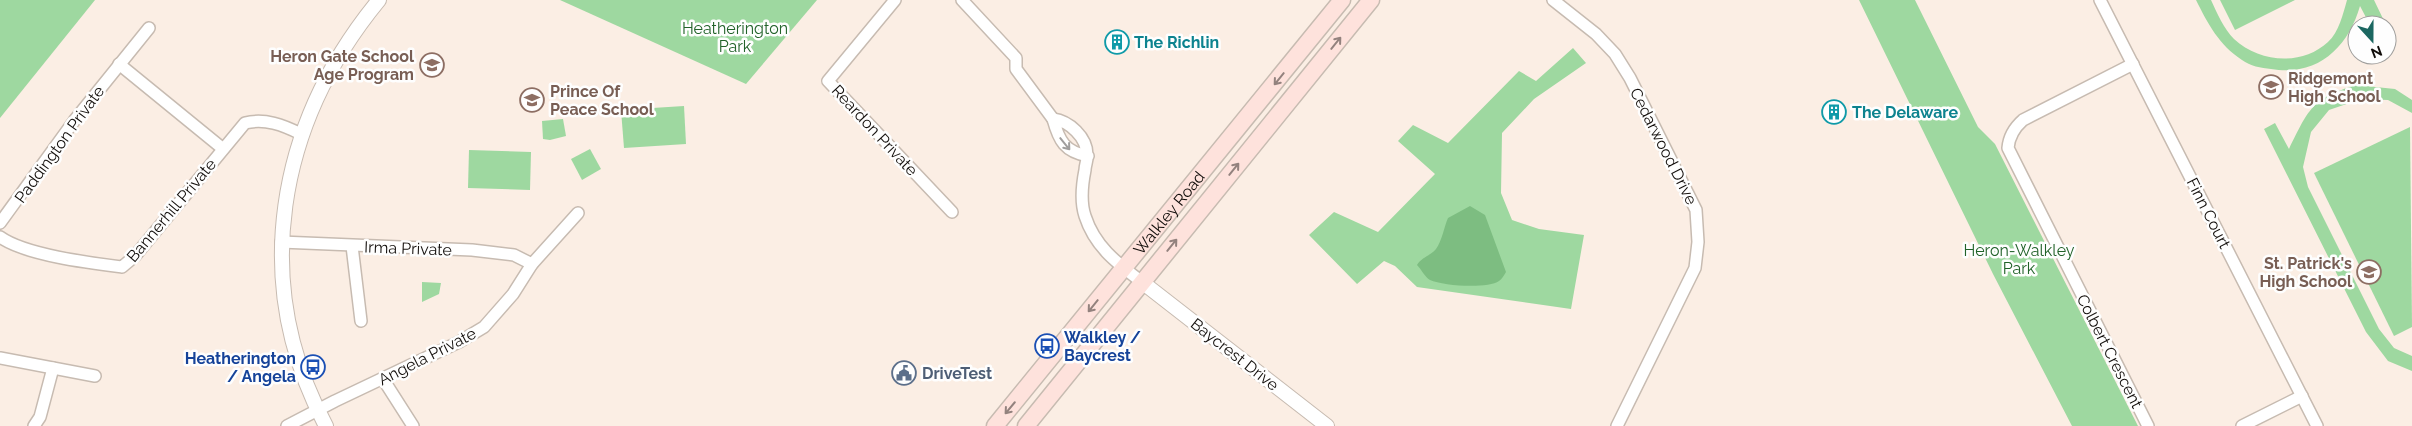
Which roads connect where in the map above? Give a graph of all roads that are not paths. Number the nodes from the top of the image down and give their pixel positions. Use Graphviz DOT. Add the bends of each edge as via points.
graph roads {
  1 [pos="379,0"];
  2 [pos="895,0"];
  3 [pos="962,0"];
  4 [pos="1342,0"];
  5 [pos="1371,0"];
  6 [pos="1552,0"];
  7 [pos="2100,0"];
  8 [pos="149,28"];
  9 [pos="119,64"];
  10 [pos="2133,64"];
  11 [pos="1053,119"];
  12 [pos="301,134"];
  13 [pos="222,148"];
  14 [pos="1088,156"];
  15 [pos="952,212"];
  16 [pos="578,213"];
  17 [pos="0,223"];
  18 [pos="0,237"];
  19 [pos="282,242"];
  20 [pos="352,246"];
  21 [pos="532,264"];
  22 [pos="1124,268"];
  23 [pos="1142,282"];
  24 [pos="361,321"];
  25 [pos="0,358"];
  26 [pos="53,368"];
  27 [pos="95,376"];
  28 [pos="382,380"];
  29 [pos="2302,396"];
  30 [pos="317,410"];
  31 [pos="34,426"];
  32 [pos="287,426"];
  33 [pos="326,426"];
  34 [pos="413,426"];
  35 [pos="995,426"];
  36 [pos="1026,426"];
  37 [pos="1325,426"];
  38 [pos="1617,426"];
  39 [pos="2148,426"];
  40 [pos="2242,426"];
  41 [pos="2317,426"];
  1 -- 12 [label="street" via="345,45"];
  2 -- 15 [label="street, Reardon Private" via="828,81"];
  3 -- 11 [label="street" via="1016,58 1016,69"];
  4 -- 22 [label="main road, Walkley Road, one-way"];
  23 -- 5 [label="main road, Walkley Road, one-way"];
  6 -- 38 [label="street, Cedarwood Drive" via="1596,34 1615,54 1696,210 1698,242 1695,268"];
  7 -- 10 [label="street, Finn Court"];
  8 -- 9 [label="street, Paddington Private"];
  9 -- 13 [label="street"];
  9 -- 17 [label="street, Paddington Private"];
  10 -- 29 [label="street, Finn Court"];
  10 -- 39 [label="street, Colbert Crescent" via="2023,120 2009,139 2008,148"];
  11 -- 14 [label="street" via="1064,120 1077,132 1085,143"];
  11 -- 14 [label="street, one-way" via="1064,145 1073,153"];
  12 -- 13 [label="street, Bannerhill Private" via="258,120 245,123"];
  12 -- 19 [label="street" via="288,182"];
  13 -- 18 [label="street, Bannerhill Private" via="135,256 122,267 34,251 8,243"];
  14 -- 22 [label="street" via="1082,188 1084,214 1095,240"];
  16 -- 21 [label="street, Angela Private"];
  19 -- 20 [label="street, Irma Private"];
  19 -- 30 [label="street" via="284,300 290,331"];
  20 -- 21 [label="street, Irma Private" via="506,254"];
  20 -- 24 [label="street"];
  21 -- 28 [label="street, Angela Private" via="513,294 484,327"];
  22 -- 23 [label="street"];
  22 -- 35 [label="main road, Walkley Road, one-way"];
  23 -- 36 [label="main road, Walkley Road"];
  23 -- 37 [label="street, Baycrest Drive"];
  25 -- 26 [label="street"];
  26 -- 27 [label="street"];
  26 -- 31 [label="street" via="40,417"];
  28 -- 30 [label="street, Angela Private"];
  28 -- 34 [label="street"];
  29 -- 40 [label="street"];
  29 -- 41 [label="street, Finn Court"];
  30 -- 32 [label="street, Angela Private"];
  30 -- 33 [label="street"];
}
